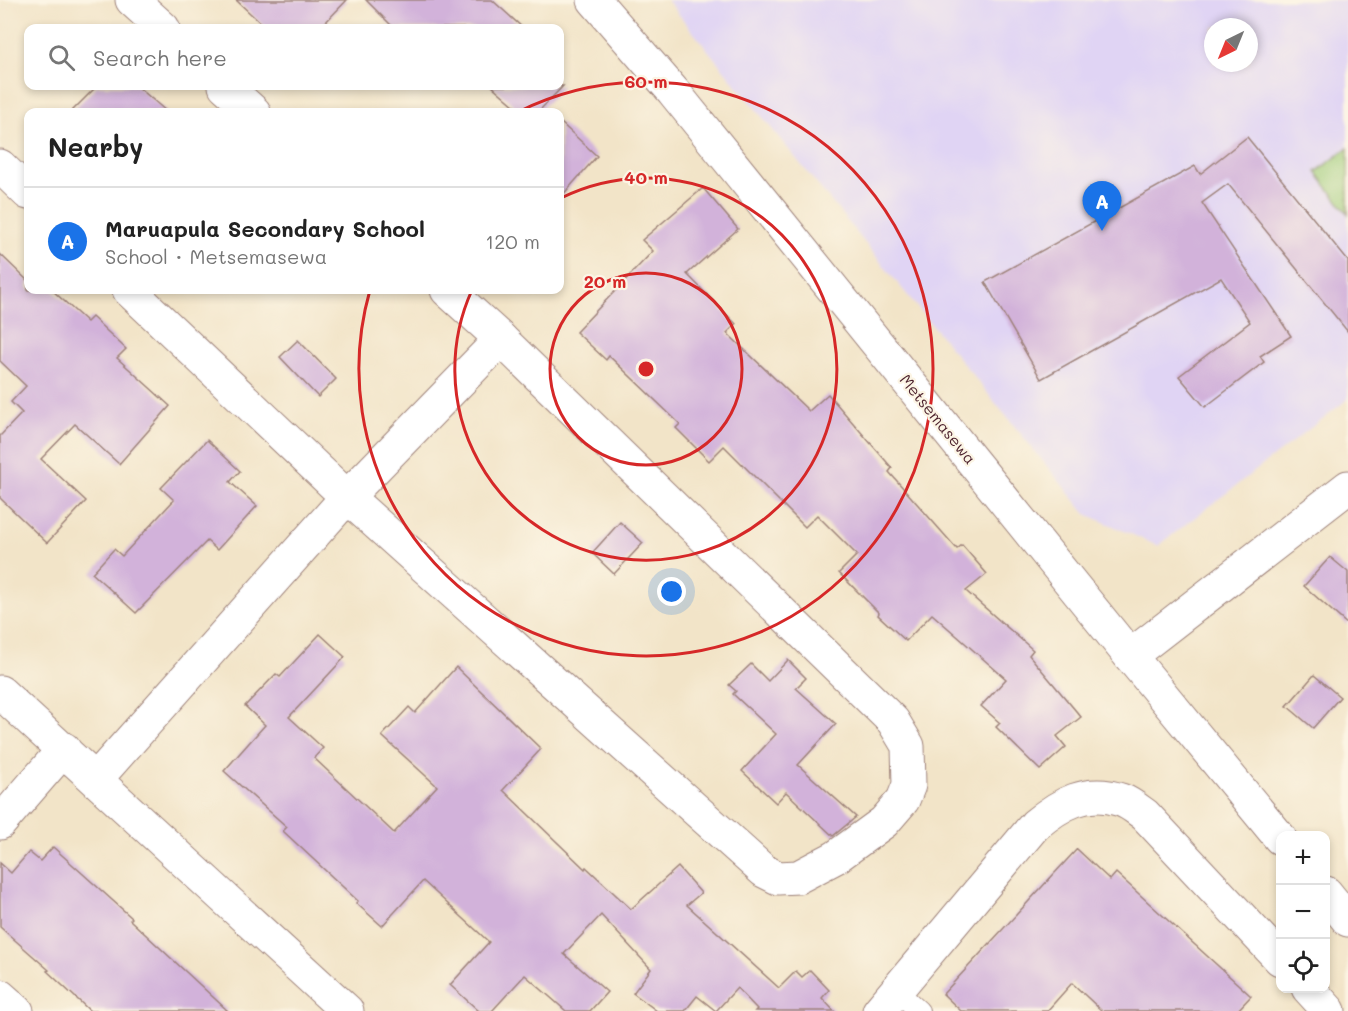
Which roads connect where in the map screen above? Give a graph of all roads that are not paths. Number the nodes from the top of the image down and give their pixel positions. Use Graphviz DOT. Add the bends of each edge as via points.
graph roads {
  1 [pos="132,0"];
  2 [pos="594,0"];
  3 [pos="159,24"];
  4 [pos="229,90"];
  5 [pos="250,108"];
  6 [pos="0,166"];
  7 [pos="24,189"];
  8 [pos="133,294"];
  9 [pos="451,294"];
  10 [pos="501,339"];
  11 [pos="1348,487"];
  12 [pos="347,497"];
  13 [pos="1130,656"];
  14 [pos="0,692"];
  15 [pos="64,749"];
  16 [pos="96,778"];
  17 [pos="0,823"];
  18 [pos="1276,832"];
  19 [pos="1330,898"];
  20 [pos="1348,920"];
  21 [pos="1276,954"];
  22 [pos="1313,993"];
  23 [pos="0,996"];
  24 [pos="898,1004"];
  25 [pos="17,1011"];
  26 [pos="347,1011"];
  27 [pos="1329,1011"];
  1 -- 3 [label="street"];
  2 -- 13 [label="street, Metsemasewa" via="673,91"];
  4 -- 5 [label="street"];
  6 -- 7 [label="street"];
  8 -- 12 [label="street"];
  9 -- 10 [label="street"];
  10 -- 12 [label="street"];
  10 -- 12 [label="street" via="893,721 908,746 909,785 903,800 884,822 836,857 798,877 778,878 765,871"];
  11 -- 13 [label="street"];
  12 -- 16 [label="street"];
  13 -- 18 [label="street, Metsemasewa"];
  14 -- 15 [label="street"];
  15 -- 16 [label="street"];
  15 -- 17 [label="street"];
  16 -- 26 [label="street"];
  19 -- 20 [label="street"];
  21 -- 24 [label="street" via="1145,815 1123,801 1093,797 1066,803 1035,825"];
  22 -- 27 [label="street"];
  23 -- 25 [label="street"];
}
